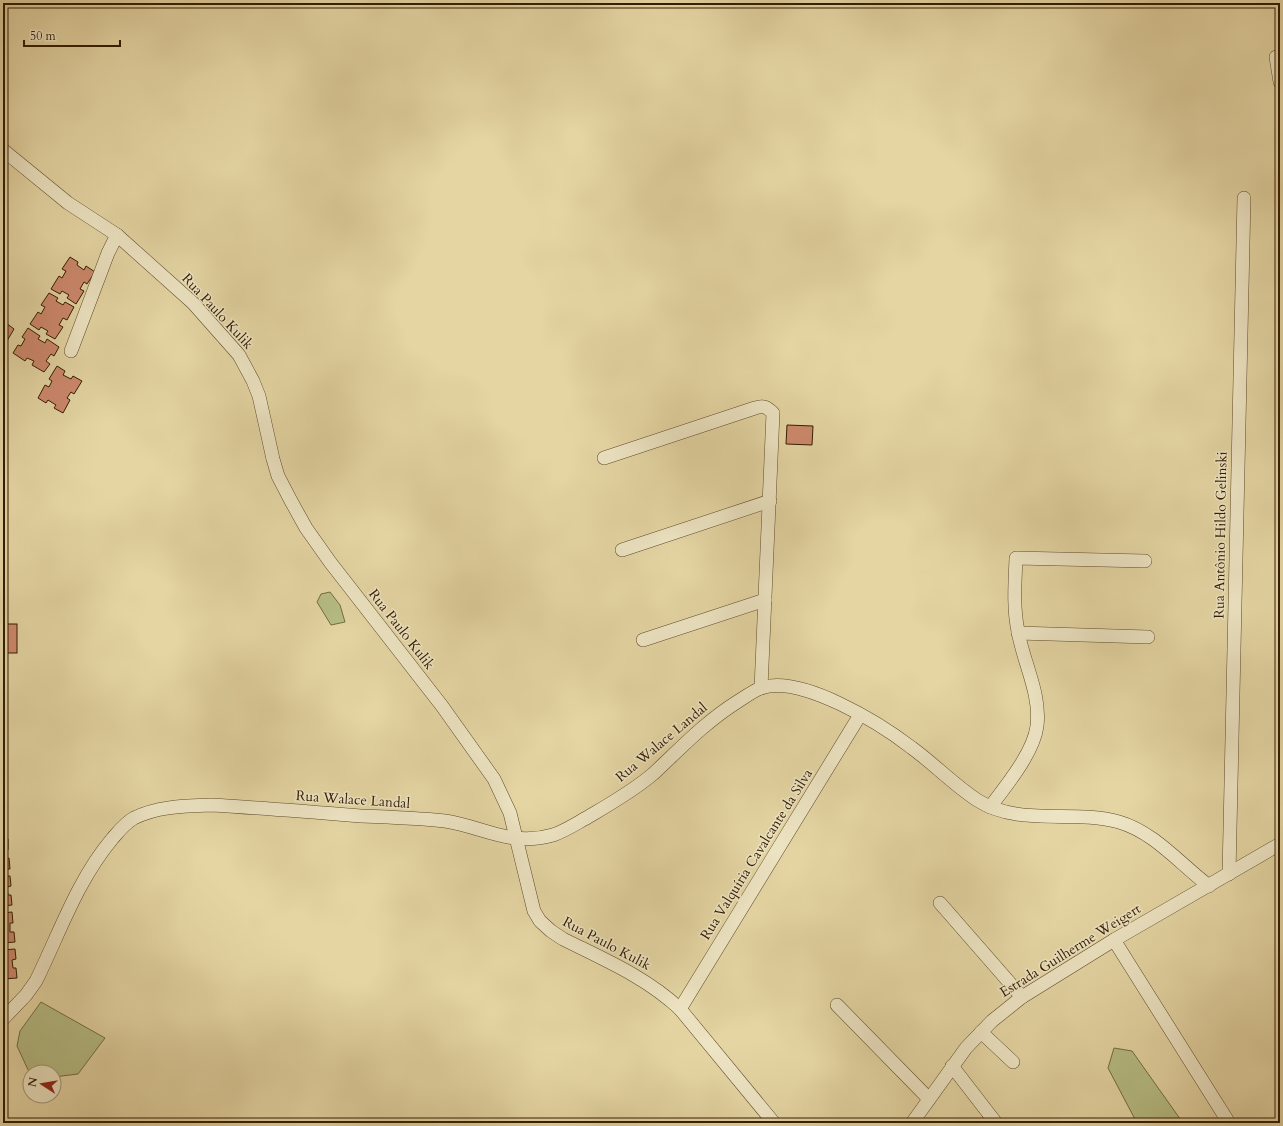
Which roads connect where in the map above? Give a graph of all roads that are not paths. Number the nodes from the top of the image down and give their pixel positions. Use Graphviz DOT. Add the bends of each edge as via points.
graph roads {
  1 [pos="1278,58"];
  2 [pos="1280,82"];
  3 [pos="3,150"];
  4 [pos="1244,198"];
  5 [pos="117,235"];
  6 [pos="71,351"];
  7 [pos="604,458"];
  8 [pos="770,501"];
  9 [pos="622,550"];
  10 [pos="1145,561"];
  11 [pos="765,600"];
  12 [pos="1018,633"];
  13 [pos="1148,636"];
  14 [pos="643,640"];
  15 [pos="761,688"];
  16 [pos="860,715"];
  17 [pos="990,807"];
  18 [pos="517,840"];
  19 [pos="1280,844"];
  20 [pos="1229,874"];
  21 [pos="1209,886"];
  22 [pos="940,903"];
  23 [pos="1114,940"];
  24 [pos="1022,997"];
  25 [pos="837,1005"];
  26 [pos="680,1008"];
  27 [pos="3,1019"];
  28 [pos="981,1032"];
  29 [pos="1013,1062"];
  30 [pos="952,1066"];
  31 [pos="929,1099"];
  32 [pos="774,1123"];
  33 [pos="912,1123"];
  34 [pos="996,1123"];
  35 [pos="1229,1123"];
  1 -- 2 [label="street"];
  3 -- 5 [label="street, Rua Paulo Kulik" via="68,203"];
  4 -- 20 [label="street, Rua Antônio Hildo Gelinski"];
  5 -- 6 [label="street"];
  5 -- 18 [label="street, Rua Paulo Kulik" via="193,303 239,355 259,396 278,476 306,528 483,762 504,796"];
  7 -- 8 [label="street" via="761,406 773,413 774,420"];
  8 -- 9 [label="street"];
  8 -- 11 [label="street"];
  10 -- 12 [label="street" via="1016,558 1014,608"];
  11 -- 14 [label="street"];
  11 -- 15 [label="street"];
  12 -- 13 [label="street"];
  12 -- 17 [label="street" via="1037,701 1037,727 1027,753"];
  15 -- 16 [label="street, Rua Walace Landal" via="788,685 804,689"];
  15 -- 18 [label="street, Rua Walace Landal" via="705,725 651,775 611,803 554,834"];
  16 -- 17 [label="street, Rua Walace Landal" via="911,747 966,792"];
  16 -- 26 [label="street, Rua Valquíria Cavalcante da Silva"];
  17 -- 21 [label="street, Rua Walace Landal" via="1014,814 1089,817 1121,823 1148,835"];
  18 -- 26 [label="street, Rua Paulo Kulik" via="531,901 540,921 563,938 639,977"];
  18 -- 27 [label="street, Rua Walace Landal" via="444,821 211,806 178,806 154,811 134,818 123,826 102,852 80,886 36,980 26,995"];
  19 -- 20 [label="street, Estrada Guilherme Weigert"];
  20 -- 21 [label="street, Estrada Guilherme Weigert"];
  21 -- 23 [label="street, Estrada Guilherme Weigert"];
  22 -- 24 [label="street"];
  23 -- 24 [label="street, Estrada Guilherme Weigert"];
  23 -- 35 [label="street"];
  24 -- 28 [label="street, Estrada Guilherme Weigert"];
  25 -- 31 [label="street"];
  26 -- 32 [label="street, Rua Paulo Kulik"];
  28 -- 29 [label="street"];
  28 -- 30 [label="street, Estrada Guilherme Weigert"];
  30 -- 31 [label="street, Estrada Guilherme Weigert"];
  30 -- 34 [label="street"];
  31 -- 33 [label="street, Estrada Guilherme Weigert"];
}
